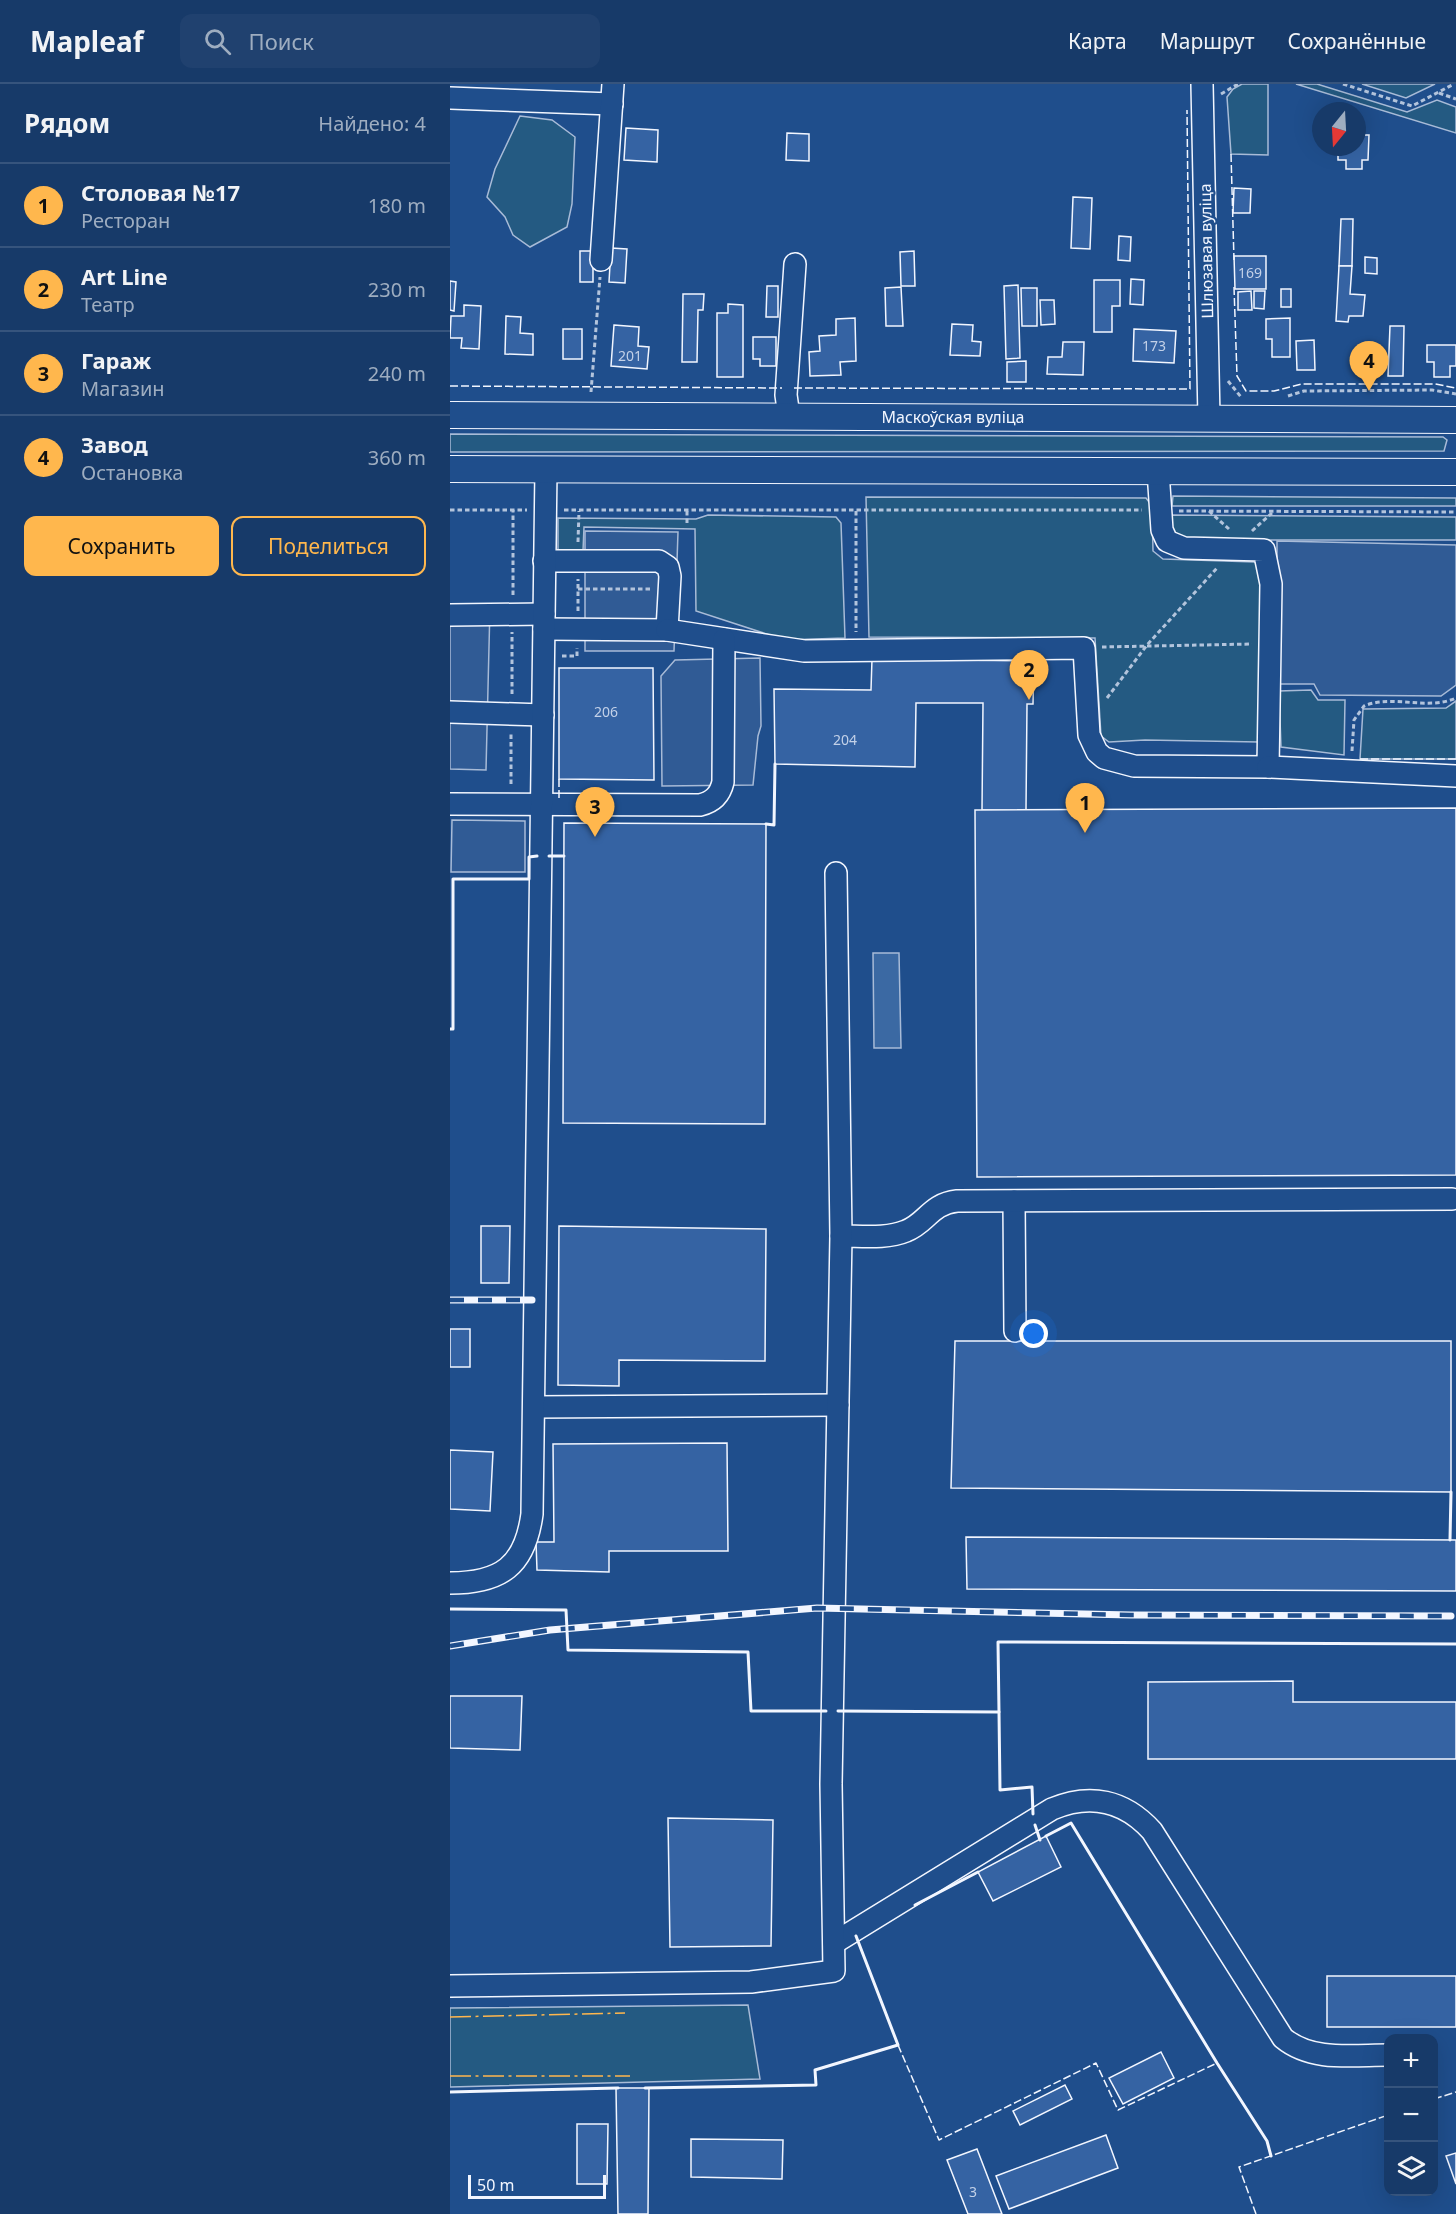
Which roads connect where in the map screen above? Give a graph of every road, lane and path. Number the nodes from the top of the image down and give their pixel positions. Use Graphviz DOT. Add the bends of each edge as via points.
graph roads {
  1 [pos="1202,84"];
  2 [pos="1219,84"];
  3 [pos="1238,84"];
  4 [pos="1343,84"];
  5 [pos="1454,84"];
  6 [pos="1447,86"];
  7 [pos="1439,93"];
  8 [pos="612,94"];
  9 [pos="450,98"];
  10 [pos="1456,99"];
  11 [pos="601,260"];
  12 [pos="795,264"];
  13 [pos="591,392"];
  14 [pos="1456,394"];
  15 [pos="1285,397"];
  16 [pos="1242,398"];
  17 [pos="1208,408"];
  18 [pos="450,415"];
  19 [pos="789,416"];
  20 [pos="1447,419"];
  21 [pos="1456,439"];
  22 [pos="1451,466"];
  23 [pos="450,469"];
  24 [pos="546,470"];
  25 [pos="1158,471"];
  26 [pos="450,510"];
  27 [pos="513,510"];
  28 [pos="545,510"];
  29 [pos="687,510"];
  30 [pos="1161,510"];
  31 [pos="579,511"];
  32 [pos="856,511"];
  33 [pos="1209,511"];
  34 [pos="1273,512"];
  35 [pos="1456,512"];
  36 [pos="687,523"];
  37 [pos="1238,545"];
  38 [pos="544,561"];
  39 [pos="578,561"];
  40 [pos="578,589"];
  41 [pos="669,590"];
  42 [pos="450,615"];
  43 [pos="513,615"];
  44 [pos="544,622"];
  45 [pos="578,629"];
  46 [pos="667,630"];
  47 [pos="724,639"];
  48 [pos="856,643"];
  49 [pos="1271,644"];
  50 [pos="1147,645"];
  51 [pos="1084,648"];
  52 [pos="560,657"];
  53 [pos="1456,698"];
  54 [pos="450,712"];
  55 [pos="512,714"];
  56 [pos="543,715"];
  57 [pos="1087,725"];
  58 [pos="1352,757"];
  59 [pos="1268,767"];
  60 [pos="1456,776"];
  61 [pos="450,804"];
  62 [pos="511,804"];
  63 [pos="543,805"];
  64 [pos="836,873"];
  65 [pos="1452,1199"];
  66 [pos="1014,1201"];
  67 [pos="841,1236"];
  68 [pos="1015,1331"];
  69 [pos="838,1404"];
  70 [pos="535,1407"];
  71 [pos="450,1583"];
  72 [pos="834,1943"];
  73 [pos="450,1986"];
  74 [pos="1384,2055"];
  1 -- 17 [label="street, Шлюзавая вуліца"];
  2 -- 3 [label="path" via="1219,95"];
  4 -- 7 [label="path" via="1412,106"];
  5 -- 6 [label="path"];
  6 -- 7 [label="path"];
  7 -- 10 [label="path"];
  8 -- 9 [label="street"];
  8 -- 11 [label="street"];
  11 -- 13 [label="path"];
  12 -- 19 [label="street" via="786,395"];
  14 -- 15 [label="path" via="1432,390 1304,391"];
  16 -- 17 [label="path"];
  17 -- 19 [label="main road, Маскоўская вуліца"];
  17 -- 20 [label="main road, Маскоўская вуліца"];
  18 -- 19 [label="main road, Маскоўская вуліца"];
  20 -- 21 [label="main road"];
  22 -- 25 [label="main road"];
  23 -- 24 [label="main road"];
  24 -- 25 [label="main road"];
  24 -- 28 [label="street"];
  25 -- 30 [label="street"];
  26 -- 27 [label="path"];
  27 -- 28 [label="path"];
  27 -- 43 [label="path"];
  28 -- 31 [label="path"];
  28 -- 38 [label="street"];
  29 -- 31 [label="path"];
  29 -- 32 [label="path"];
  29 -- 36 [label="path"];
  30 -- 32 [label="path"];
  30 -- 33 [label="path"];
  30 -- 37 [label="street" via="1164,536 1172,544 1184,548"];
  31 -- 39 [label="path"];
  32 -- 48 [label="path"];
  33 -- 34 [label="path"];
  33 -- 37 [label="path"];
  34 -- 35 [label="path"];
  34 -- 37 [label="path"];
  37 -- 49 [label="street" via="1264,550 1271,578"];
  37 -- 50 [label="path"];
  38 -- 39 [label="street"];
  38 -- 44 [label="street"];
  39 -- 40 [label="path"];
  39 -- 41 [label="street" via="659,561 669,571"];
  40 -- 41 [label="path"];
  40 -- 45 [label="path"];
  41 -- 46 [label="street"];
  42 -- 43 [label="street"];
  43 -- 44 [label="street"];
  43 -- 55 [label="path"];
  44 -- 45 [label="street"];
  44 -- 56 [label="street"];
  45 -- 46 [label="street"];
  45 -- 52 [label="path" via="577,656"];
  46 -- 47 [label="street"];
  47 -- 51 [label="street" via="804,651"];
  47 -- 63 [label="street" via="723,782 717,796 700,805"];
  49 -- 50 [label="path"];
  49 -- 59 [label="street"];
  50 -- 51 [label="path"];
  50 -- 57 [label="path"];
  51 -- 57 [label="street"];
  53 -- 58 [label="path" via="1443,703 1364,706 1354,720"];
  54 -- 55 [label="street"];
  55 -- 56 [label="street"];
  55 -- 62 [label="path"];
  56 -- 63 [label="street"];
  57 -- 59 [label="street" via="1097,752 1124,766"];
  59 -- 60 [label="street"];
  61 -- 62 [label="street"];
  62 -- 63 [label="street"];
  63 -- 70 [label="street"];
  64 -- 67 [label="street"];
  65 -- 66 [label="street"];
  66 -- 67 [label="street" via="948,1202 930,1211 907,1231"];
  66 -- 68 [label="street"];
  67 -- 69 [label="street"];
  69 -- 70 [label="street"];
  69 -- 72 [label="street" via="831,1784"];
  70 -- 71 [label="street" via="532,1514 526,1543 519,1556 498,1576"];
  72 -- 73 [label="street" via="834,1971 751,1982"];
  72 -- 74 [label="street" via="1052,1809 1079,1800 1112,1802 1141,1818 1152,1831 1283,2038 1313,2054"];
}
